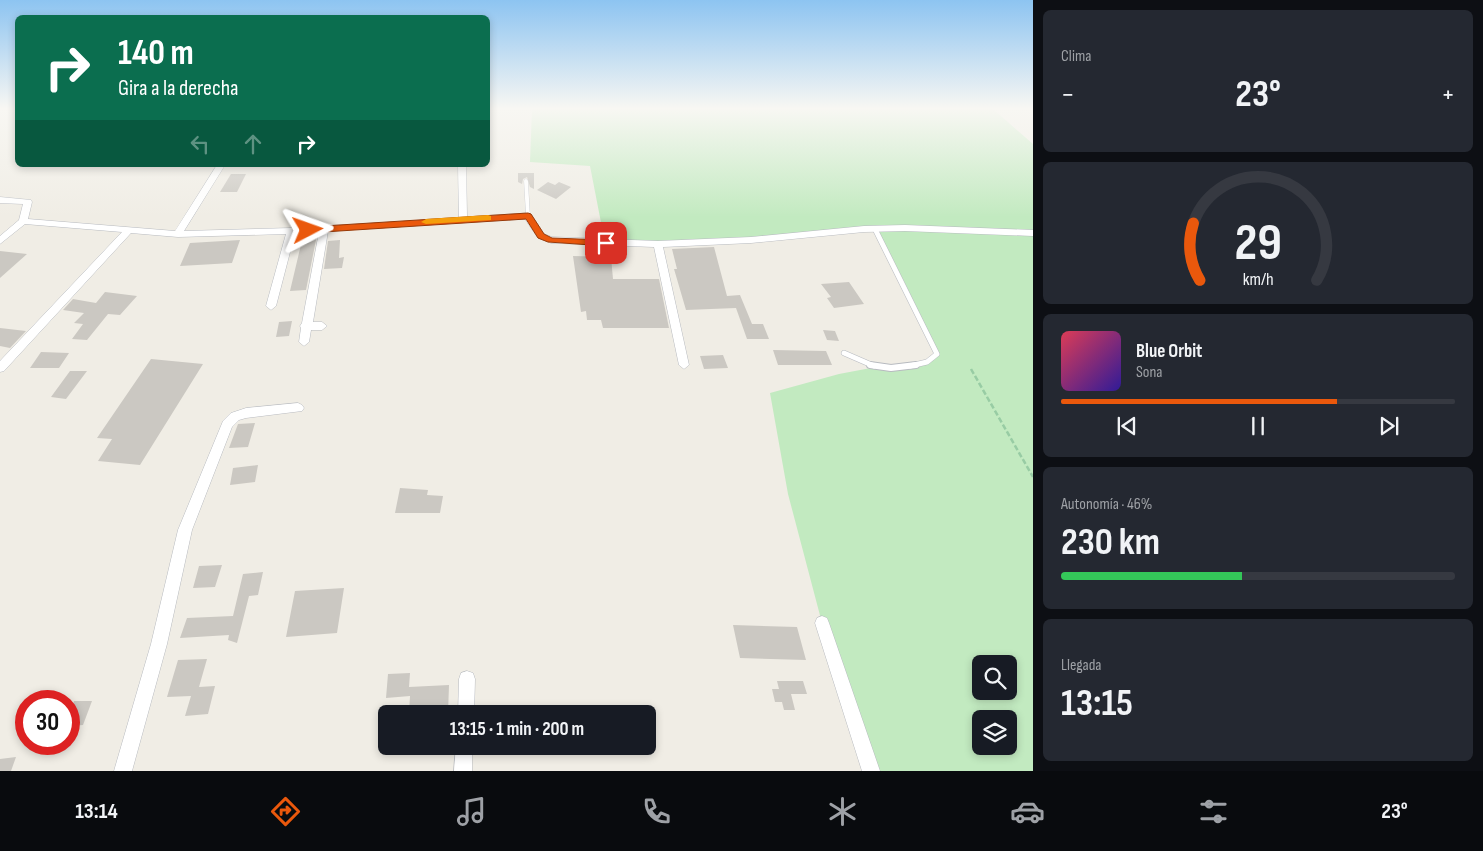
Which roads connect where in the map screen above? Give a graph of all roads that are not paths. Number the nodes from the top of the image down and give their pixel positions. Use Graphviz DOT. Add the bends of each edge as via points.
graph roads {
  1 [pos="220,167"];
  2 [pos="462,167"];
  3 [pos="526,181"];
  4 [pos="0,200"];
  5 [pos="528,216"];
  6 [pos="463,219"];
  7 [pos="24,220"];
  8 [pos="324,229"];
  9 [pos="875,229"];
  10 [pos="128,231"];
  11 [pos="292,231"];
  12 [pos="1033,233"];
  13 [pos="178,234"];
  14 [pos="0,241"];
  15 [pos="658,244"];
  16 [pos="272,306"];
  17 [pos="305,326"];
  18 [pos="322,326"];
  19 [pos="304,342"];
  20 [pos="844,353"];
  21 [pos="684,365"];
  22 [pos="0,368"];
  23 [pos="298,408"];
  24 [pos="822,623"];
  25 [pos="467,679"];
  26 [pos="466,705"];
  27 [pos="464,755"];
  28 [pos="123,771"];
  29 [pos="463,771"];
  30 [pos="870,771"];
  1 -- 13 [label="street"];
  2 -- 6 [label="street"];
  3 -- 5 [label="lane"];
  4 -- 7 [label="street" via="28,202"];
  5 -- 6 [label="street"];
  5 -- 15 [label="street" via="541,236 551,240"];
  6 -- 8 [label="street"];
  7 -- 10 [label="street"];
  7 -- 14 [label="street"];
  8 -- 11 [label="street"];
  8 -- 17 [label="street"];
  9 -- 12 [label="street"];
  9 -- 15 [label="street"];
  9 -- 20 [label="lane" via="938,354 928,363 889,368 876,367"];
  10 -- 13 [label="street"];
  10 -- 22 [label="street"];
  11 -- 13 [label="street"];
  11 -- 16 [label="street"];
  15 -- 21 [label="street"];
  17 -- 18 [label="street"];
  17 -- 19 [label="street"];
  23 -- 28 [label="street" via="246,412 227,424 185,530 159,644"];
  24 -- 30 [label="street"];
  25 -- 26 [label="street"];
  27 -- 29 [label="street"];
}
